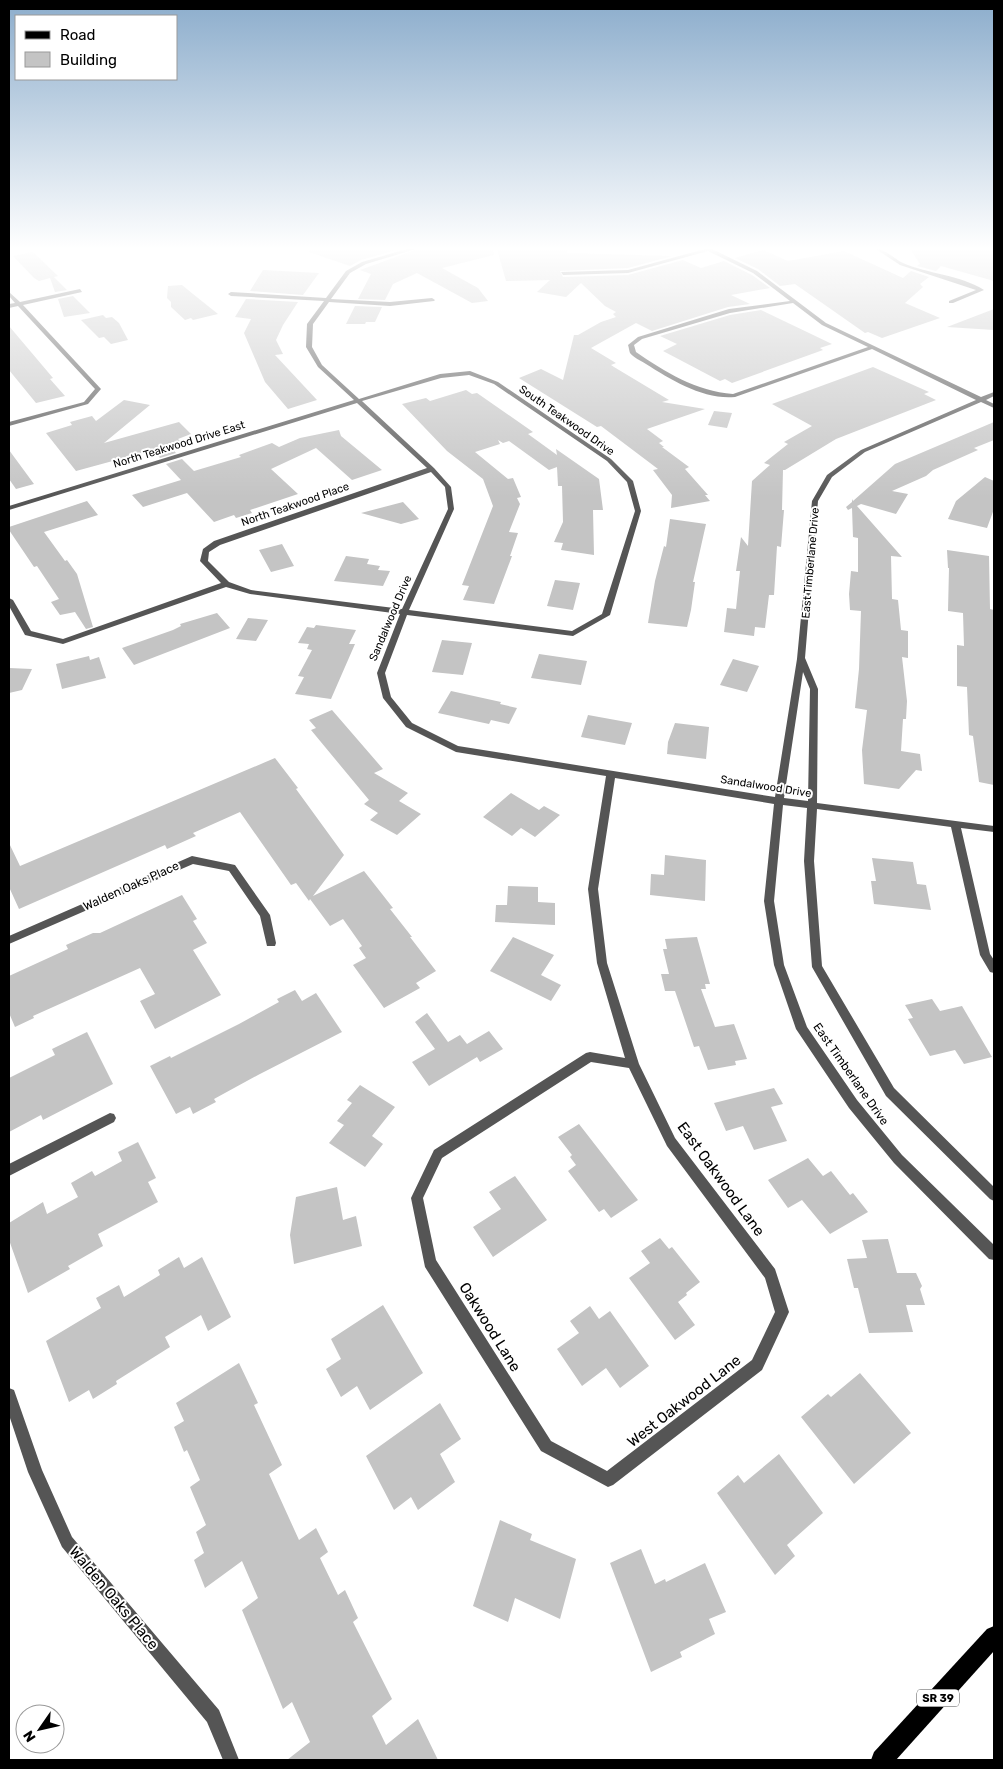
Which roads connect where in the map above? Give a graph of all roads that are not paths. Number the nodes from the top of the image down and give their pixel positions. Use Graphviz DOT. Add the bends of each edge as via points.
graph roads {
  1 [pos="44,332"];
  2 [pos="310,332"];
  3 [pos="661,332"];
  4 [pos="839,332"];
  5 [pos="871,348"];
  6 [pos="994,394"];
  7 [pos="981,400"];
  8 [pos="357,401"];
  9 [pos="994,406"];
  10 [pos="9,424"];
  11 [pos="432,469"];
  12 [pos="9,508"];
  13 [pos="226,584"];
  14 [pos="9,600"];
  15 [pos="405,611"];
  16 [pos="801,658"];
  17 [pos="611,774"];
  18 [pos="780,801"];
  19 [pos="812,806"];
  20 [pos="955,824"];
  21 [pos="994,829"];
  22 [pos="9,940"];
  23 [pos="271,943"];
  24 [pos="994,970"];
  25 [pos="633,1064"];
  26 [pos="110,1118"];
  27 [pos="9,1170"];
  28 [pos="994,1195"];
  29 [pos="994,1254"];
  30 [pos="782,1312"];
  31 [pos="9,1395"];
  32 [pos="608,1480"];
  33 [pos="994,1636"];
  34 [pos="231,1760"];
  35 [pos="882,1760"];
  1 -- 10 [label="street" via="98,389 86,403"];
  2 -- 8 [label="street, Sandalwood Drive" via="309,346 320,366"];
  3 -- 5 [label="street" via="640,338 631,345 632,354 706,393 720,396 733,396"];
  4 -- 5 [label="street"];
  5 -- 7 [label="street"];
  6 -- 7 [label="street, East Timberlane Drive"];
  7 -- 9 [label="street"];
  7 -- 16 [label="street, East Timberlane Drive" via="862,451 830,476 816,501"];
  8 -- 11 [label="street, Sandalwood Drive"];
  8 -- 12 [label="street, North Teakwood Drive East"];
  8 -- 15 [label="street, South Teakwood Drive" via="440,376 470,373 496,383 609,460 630,481 638,511 606,615 573,634"];
  11 -- 13 [label="street, North Teakwood Place" via="217,543 206,552 204,561"];
  11 -- 15 [label="street, Sandalwood Drive" via="448,487 451,509"];
  13 -- 14 [label="street" via="63,642 28,633"];
  13 -- 15 [label="street, South Teakwood Drive" via="250,592"];
  15 -- 17 [label="street, Sandalwood Drive" via="381,673 387,698 409,725 456,749"];
  16 -- 18 [label="street, East Timberlane Drive"];
  16 -- 19 [label="street, East Timberlane Drive" via="814,689"];
  17 -- 18 [label="street, Sandalwood Drive"];
  17 -- 25 [label="street, East Oakwood Lane" via="593,890 602,963"];
  18 -- 19 [label="street, Sandalwood Drive"];
  18 -- 29 [label="street, East Timberlane Drive" via="769,901 779,965 802,1029 853,1104 898,1159"];
  19 -- 20 [label="street, Sandalwood Drive"];
  19 -- 28 [label="street, East Timberlane Drive" via="809,861 817,967 890,1092"];
  20 -- 21 [label="street, Sandalwood Drive"];
  20 -- 24 [label="street" via="986,955"];
  22 -- 23 [label="street, Walden Oaks Place" via="192,860 232,868 265,915"];
  25 -- 30 [label="street, East Oakwood Lane" via="671,1142 770,1274"];
  25 -- 32 [label="street, Oakwood Lane" via="590,1057 438,1154 417,1198 430,1262 546,1446"];
  26 -- 27 [label="street"];
  30 -- 32 [label="street, West Oakwood Lane" via="756,1365"];
  31 -- 34 [label="street, Walden Oaks Place" via="35,1472 67,1542 213,1716"];
  33 -- 35 [label="main road, SR 39"];
}
